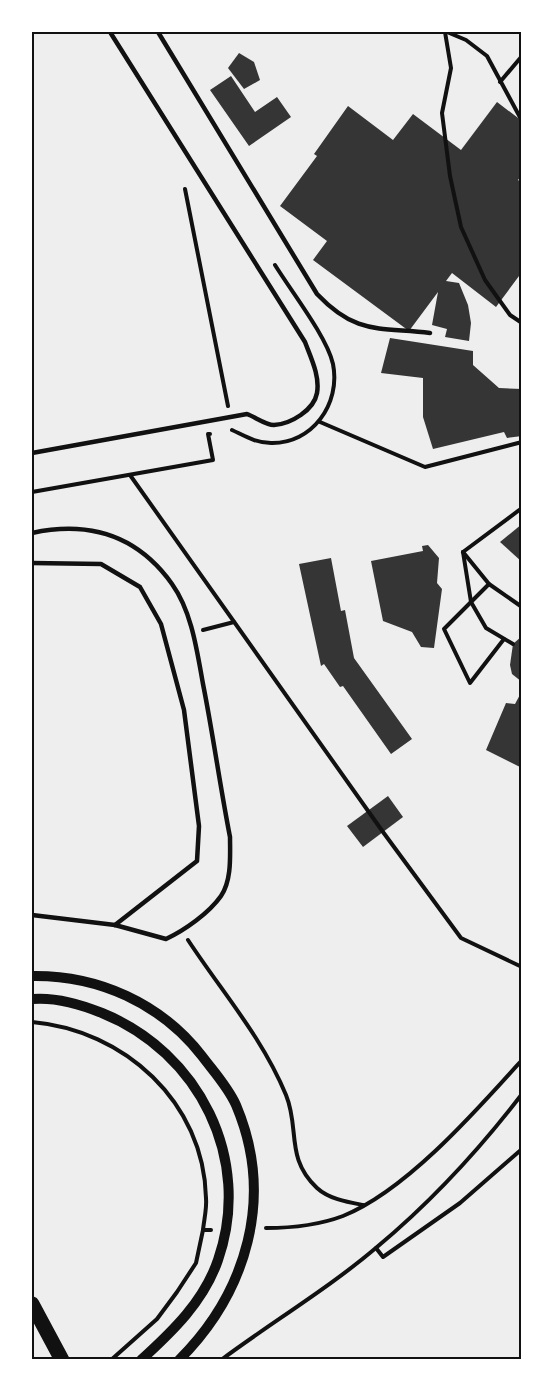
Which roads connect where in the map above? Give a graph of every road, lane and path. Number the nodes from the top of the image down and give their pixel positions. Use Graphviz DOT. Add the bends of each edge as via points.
graph roads {
  1 [pos="110,32"];
  2 [pos="158,32"];
  3 [pos="446,32"];
  4 [pos="522,56"];
  5 [pos="500,82"];
  6 [pos="522,121"];
  7 [pos="185,189"];
  8 [pos="274,264"];
  9 [pos="522,322"];
  10 [pos="430,333"];
  11 [pos="230,417"];
  12 [pos="320,422"];
  13 [pos="233,430"];
  14 [pos="224,432"];
  15 [pos="216,433"];
  16 [pos="522,442"];
  17 [pos="32,453"];
  18 [pos="130,475"];
  19 [pos="32,492"];
  20 [pos="522,508"];
  21 [pos="32,533"];
  22 [pos="463,552"];
  23 [pos="32,563"];
  24 [pos="489,584"];
  25 [pos="471,602"];
  26 [pos="522,607"];
  27 [pos="504,639"];
  28 [pos="513,644"];
  29 [pos="32,915"];
  30 [pos="115,925"];
  31 [pos="183,931"];
  32 [pos="522,966"];
  33 [pos="32,976"];
  34 [pos="32,999"];
  35 [pos="32,1023"];
  36 [pos="522,1060"];
  37 [pos="522,1094"];
  38 [pos="522,1149"];
  39 [pos="364,1206"];
  40 [pos="203,1230"];
  41 [pos="250,1230"];
  42 [pos="225,1231"];
  43 [pos="376,1248"];
  44 [pos="32,1304"];
  45 [pos="62,1359"];
  46 [pos="111,1359"];
  47 [pos="141,1359"];
  48 [pos="178,1359"];
  49 [pos="221,1359"];
  1 -- 11 [label="lane" via="305,342 313,361 317,393 312,406 294,419 273,425 247,414"];
  2 -- 10 [label="lane" via="317,294 333,311 360,327"];
  3 -- 5 [label="path" via="488,56"];
  3 -- 9 [label="path" via="451,68 442,113 461,227 485,280 510,315"];
  4 -- 5 [label="path"];
  5 -- 6 [label="path"];
  7 -- 11 [label="path"];
  8 -- 12 [label="path" via="333,364 334,385"];
  11 -- 13 [label="path"];
  11 -- 17 [label="lane"];
  12 -- 13 [label="path" via="290,441 271,443 250,440"];
  12 -- 16 [label="path" via="425,467"];
  13 -- 14 [label="path"];
  15 -- 18 [label="path" via="207,434 213,459"];
  18 -- 19 [label="path"];
  18 -- 32 [label="path" via="461,938"];
  20 -- 22 [label="path"];
  21 -- 31 [label="lane" via="83,528 117,536 141,552 172,585 193,632 230,837 230,869 222,895"];
  22 -- 24 [label="path"];
  22 -- 25 [label="path"];
  23 -- 30 [label="lane" via="101,564 140,587 161,624 184,710 199,826 197,861"];
  24 -- 25 [label="path"];
  24 -- 26 [label="path"];
  25 -- 27 [label="path" via="486,628"];
  25 -- 27 [label="path" via="444,629 470,684"];
  27 -- 28 [label="path"];
  29 -- 30 [label="lane"];
  30 -- 31 [label="lane" via="166,939"];
  31 -- 39 [label="path" via="274,1066 290,1103 295,1154 301,1167 317,1188 335,1199"];
  33 -- 41 [label="street" via="51,976 127,994 159,1014 198,1051 229,1091 243,1128 253,1183"];
  34 -- 42 [label="street" via="82,1005 121,1021 151,1038 189,1077 217,1126 228,1191"];
  35 -- 40 [label="path" via="60,1025 91,1035 124,1053 158,1081 190,1129 202,1166 207,1198"];
  36 -- 39 [label="path" via="435,1150"];
  37 -- 43 [label="path" via="436,1194"];
  38 -- 43 [label="path" via="460,1203 383,1257"];
  39 -- 41 [label="path" via="328,1221"];
  40 -- 42 [label="path"];
  40 -- 46 [label="path" via="196,1263 177,1292 157,1319"];
  41 -- 48 [label="street" via="238,1275 226,1299 213,1322"];
  42 -- 47 [label="street" via="218,1260 198,1301 177,1327"];
  43 -- 49 [label="path"];
  44 -- 45 [label="main road"];
}
